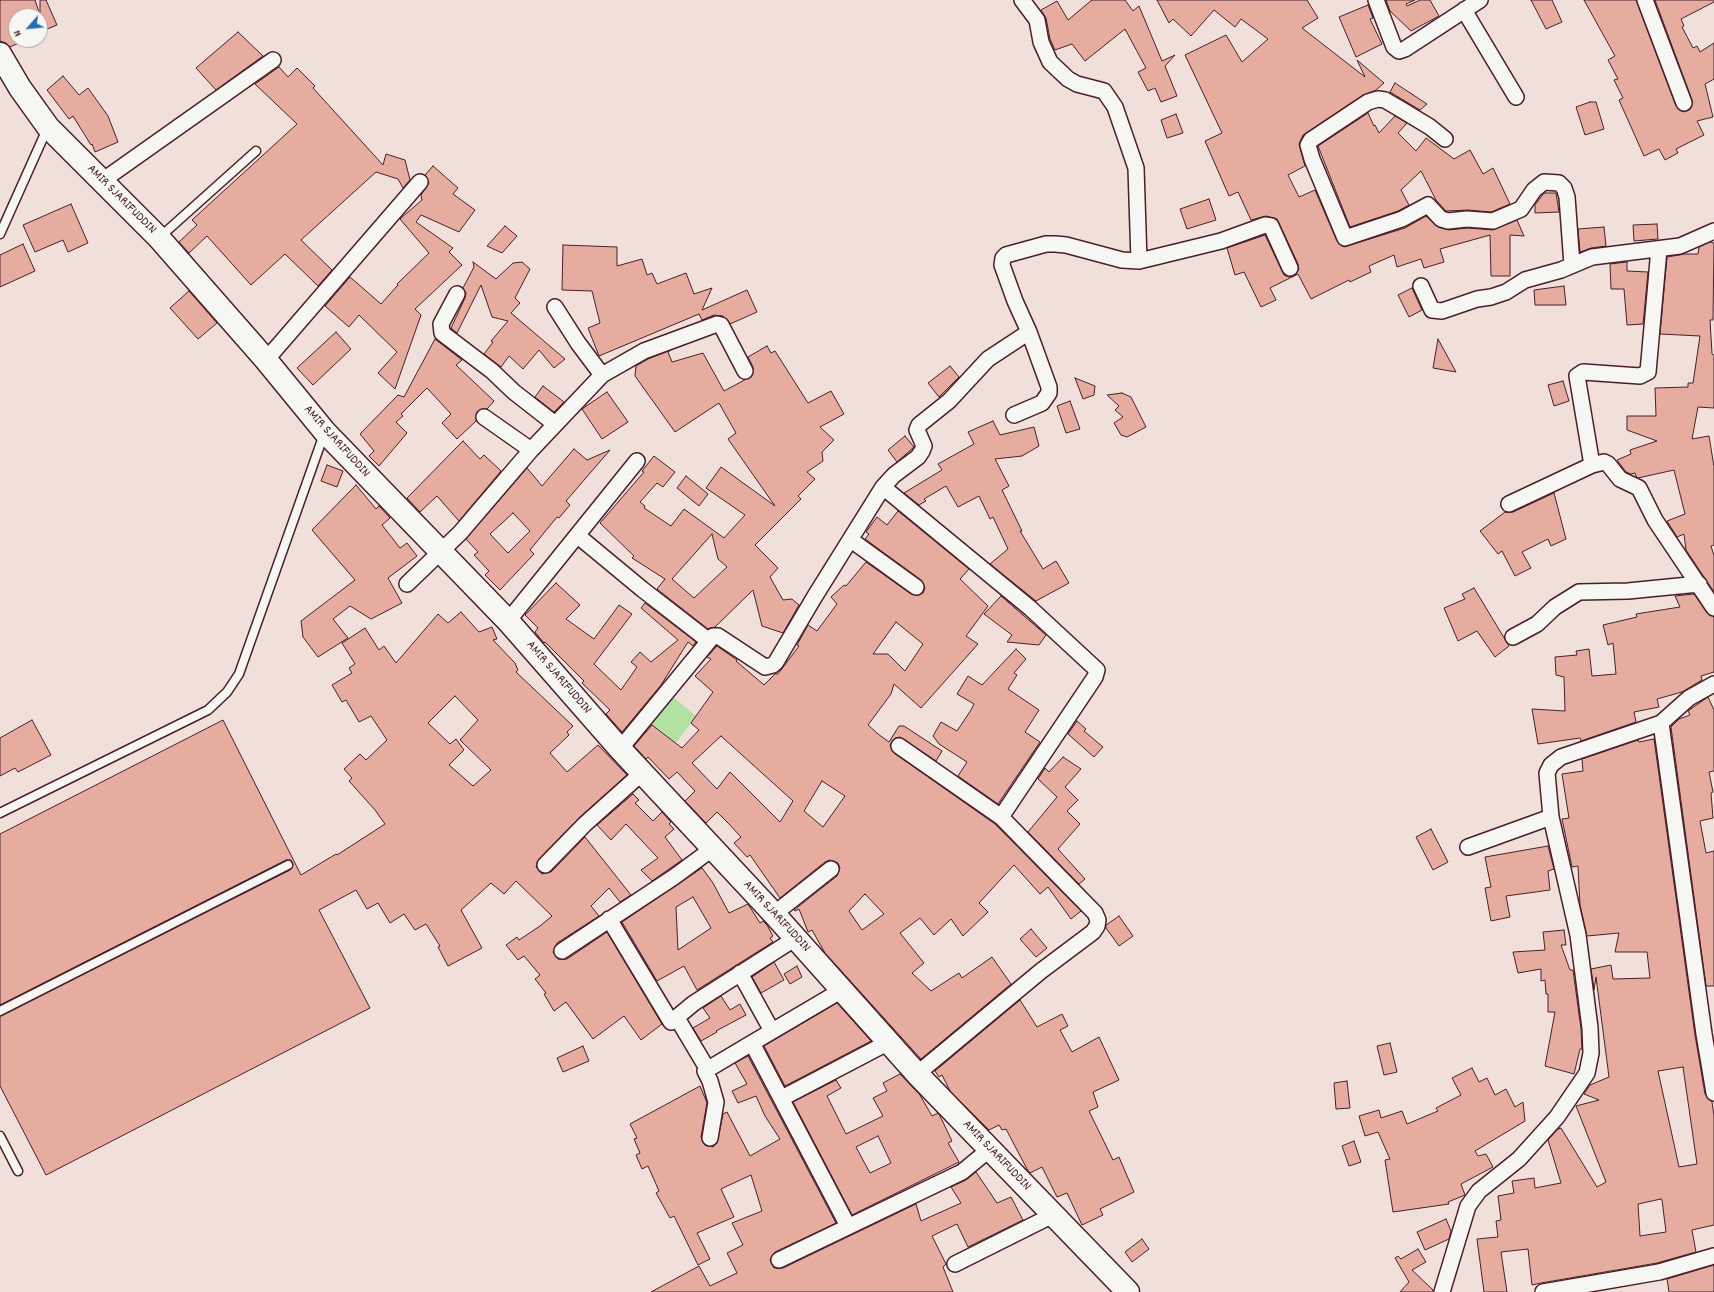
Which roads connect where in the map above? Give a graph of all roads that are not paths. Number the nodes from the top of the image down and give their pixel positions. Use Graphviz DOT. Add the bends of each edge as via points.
graph roads {
  1 [pos="1022,0"];
  2 [pos="1376,0"];
  3 [pos="1480,0"];
  4 [pos="1646,0"];
  5 [pos="1464,10"];
  6 [pos="0,54"];
  7 [pos="273,60"];
  8 [pos="1516,97"];
  9 [pos="1684,104"];
  10 [pos="48,127"];
  11 [pos="1445,139"];
  12 [pos="256,151"];
  13 [pos="102,181"];
  14 [pos="420,182"];
  15 [pos="1714,230"];
  16 [pos="0,234"];
  17 [pos="159,238"];
  18 [pos="1659,249"];
  19 [pos="1139,261"];
  20 [pos="1572,265"];
  21 [pos="1290,268"];
  22 [pos="1421,286"];
  23 [pos="457,294"];
  24 [pos="555,308"];
  25 [pos="1029,332"];
  26 [pos="266,360"];
  27 [pos="744,371"];
  28 [pos="602,375"];
  29 [pos="1014,415"];
  30 [pos="484,417"];
  31 [pos="555,424"];
  32 [pos="324,432"];
  33 [pos="531,450"];
  34 [pos="637,461"];
  35 [pos="1592,465"];
  36 [pos="883,487"];
  37 [pos="1509,504"];
  38 [pos="578,536"];
  39 [pos="851,540"];
  40 [pos="441,551"];
  41 [pos="407,584"];
  42 [pos="1699,584"];
  43 [pos="916,587"];
  44 [pos="1714,608"];
  45 [pos="508,621"];
  46 [pos="1513,637"];
  47 [pos="709,641"];
  48 [pos="1714,684"];
  49 [pos="1661,723"];
  50 [pos="900,746"];
  51 [pos="620,749"];
  52 [pos="642,773"];
  53 [pos="0,813"];
  54 [pos="1001,817"];
  55 [pos="1551,817"];
  56 [pos="1468,847"];
  57 [pos="712,849"];
  58 [pos="288,865"];
  59 [pos="545,865"];
  60 [pos="831,869"];
  61 [pos="774,914"];
  62 [pos="609,919"];
  63 [pos="796,938"];
  64 [pos="562,951"];
  65 [pos="740,973"];
  66 [pos="842,990"];
  67 [pos="0,1011"];
  68 [pos="677,1018"];
  69 [pos="772,1031"];
  70 [pos="889,1042"];
  71 [pos="752,1043"];
  72 [pos="708,1070"];
  73 [pos="917,1074"];
  74 [pos="1714,1093"];
  75 [pos="782,1098"];
  76 [pos="0,1136"];
  77 [pos="710,1138"];
  78 [pos="990,1149"];
  79 [pos="18,1171"];
  80 [pos="1053,1215"];
  81 [pos="848,1226"];
  82 [pos="1714,1256"];
  83 [pos="779,1260"];
  84 [pos="954,1264"];
  85 [pos="1589,1288"];
  86 [pos="1128,1292"];
  87 [pos="1442,1292"];
  88 [pos="1543,1292"];
  1 -- 19 [label="street" via="1037,20 1042,47 1050,62 1077,84 1104,91 1115,107 1136,168"];
  2 -- 5 [label="street" via="1394,47 1399,51"];
  3 -- 5 [label="street"];
  4 -- 9 [label="street"];
  5 -- 8 [label="street"];
  6 -- 10 [label="main road, AMIR SJARIFUDDIN"];
  7 -- 13 [label="street"];
  10 -- 13 [label="main road, AMIR SJARIFUDDIN"];
  10 -- 16 [label="lane"];
  11 -- 20 [label="street" via="1402,110 1385,100 1378,99 1368,102 1311,140 1308,145 1312,159 1345,238 1402,219 1428,205 1441,219 1448,221 1493,221 1521,209 1534,190 1544,182 1559,183 1568,197"];
  12 -- 17 [label="lane"];
  13 -- 17 [label="main road, AMIR SJARIFUDDIN"];
  14 -- 26 [label="street"];
  15 -- 18 [label="street" via="1680,246"];
  17 -- 26 [label="main road, AMIR SJARIFUDDIN"];
  18 -- 20 [label="street" via="1592,257"];
  18 -- 35 [label="street" via="1648,372 1640,376 1583,372 1577,376"];
  19 -- 21 [label="street" via="1221,241 1265,225 1271,226"];
  19 -- 25 [label="street" via="1122,260 1055,244 1006,255 1002,265"];
  20 -- 22 [label="street" via="1525,280 1506,292 1442,311 1432,310"];
  23 -- 31 [label="street" via="441,324 442,333"];
  24 -- 28 [label="street"];
  25 -- 29 [label="street" via="1049,393 1042,403"];
  25 -- 36 [label="street" via="988,359 949,401 918,425 917,430 924,446 922,452"];
  26 -- 32 [label="main road, AMIR SJARIFUDDIN"];
  27 -- 28 [label="street" via="721,325 717,324 644,351"];
  28 -- 31 [label="street"];
  30 -- 33 [label="street"];
  31 -- 33 [label="street"];
  32 -- 40 [label="main road, AMIR SJARIFUDDIN"];
  32 -- 53 [label="lane" via="239,674 227,692 208,710"];
  33 -- 40 [label="street" via="460,533"];
  34 -- 38 [label="street"];
  35 -- 37 [label="street"];
  35 -- 42 [label="street" via="1604,462 1620,479 1639,488 1655,520"];
  36 -- 39 [label="street"];
  36 -- 54 [label="street" via="1030,608 1097,670 1095,677"];
  38 -- 45 [label="street"];
  38 -- 47 [label="street"];
  39 -- 43 [label="street"];
  39 -- 47 [label="street" via="773,665 766,667 718,636 713,636"];
  40 -- 41 [label="street"];
  40 -- 45 [label="main road, AMIR SJARIFUDDIN"];
  42 -- 44 [label="street"];
  42 -- 46 [label="street" via="1628,591 1579,592 1559,604 1537,624"];
  45 -- 51 [label="main road, AMIR SJARIFUDDIN"];
  47 -- 51 [label="street"];
  48 -- 49 [label="street" via="1689,698"];
  49 -- 55 [label="street" via="1561,757 1551,765 1547,773"];
  49 -- 74 [label="street"];
  50 -- 54 [label="street"];
  51 -- 52 [label="main road, AMIR SJARIFUDDIN"];
  52 -- 57 [label="main road, AMIR SJARIFUDDIN"];
  52 -- 59 [label="street" via="585,824"];
  54 -- 73 [label="street" via="1094,913 1098,920 1097,926 1094,932 1041,971"];
  55 -- 56 [label="street"];
  55 -- 87 [label="street" via="1578,935 1590,1028 1590,1060 1587,1073 1577,1091 1558,1117 1519,1159 1480,1191 1468,1206"];
  57 -- 61 [label="main road, AMIR SJARIFUDDIN"];
  57 -- 62 [label="street"];
  58 -- 67 [label="lane"];
  60 -- 61 [label="street"];
  61 -- 63 [label="main road, AMIR SJARIFUDDIN"];
  62 -- 64 [label="street"];
  62 -- 68 [label="street" via="671,1022"];
  63 -- 65 [label="street"];
  63 -- 66 [label="main road, AMIR SJARIFUDDIN"];
  65 -- 68 [label="street" via="694,1003"];
  65 -- 69 [label="street"];
  66 -- 69 [label="street"];
  66 -- 70 [label="main road, AMIR SJARIFUDDIN"];
  68 -- 72 [label="street"];
  69 -- 71 [label="street"];
  70 -- 73 [label="main road, AMIR SJARIFUDDIN"];
  70 -- 75 [label="street"];
  71 -- 72 [label="street"];
  71 -- 75 [label="street"];
  72 -- 77 [label="street" via="705,1071 716,1102"];
  73 -- 78 [label="main road, AMIR SJARIFUDDIN"];
  75 -- 81 [label="street"];
  76 -- 79 [label="lane"];
  78 -- 80 [label="main road, AMIR SJARIFUDDIN"];
  78 -- 81 [label="street" via="962,1172"];
  80 -- 84 [label="street"];
  80 -- 86 [label="main road, AMIR SJARIFUDDIN"];
  81 -- 83 [label="street"];
  82 -- 85 [label="street"];
  85 -- 88 [label="street"];
}
